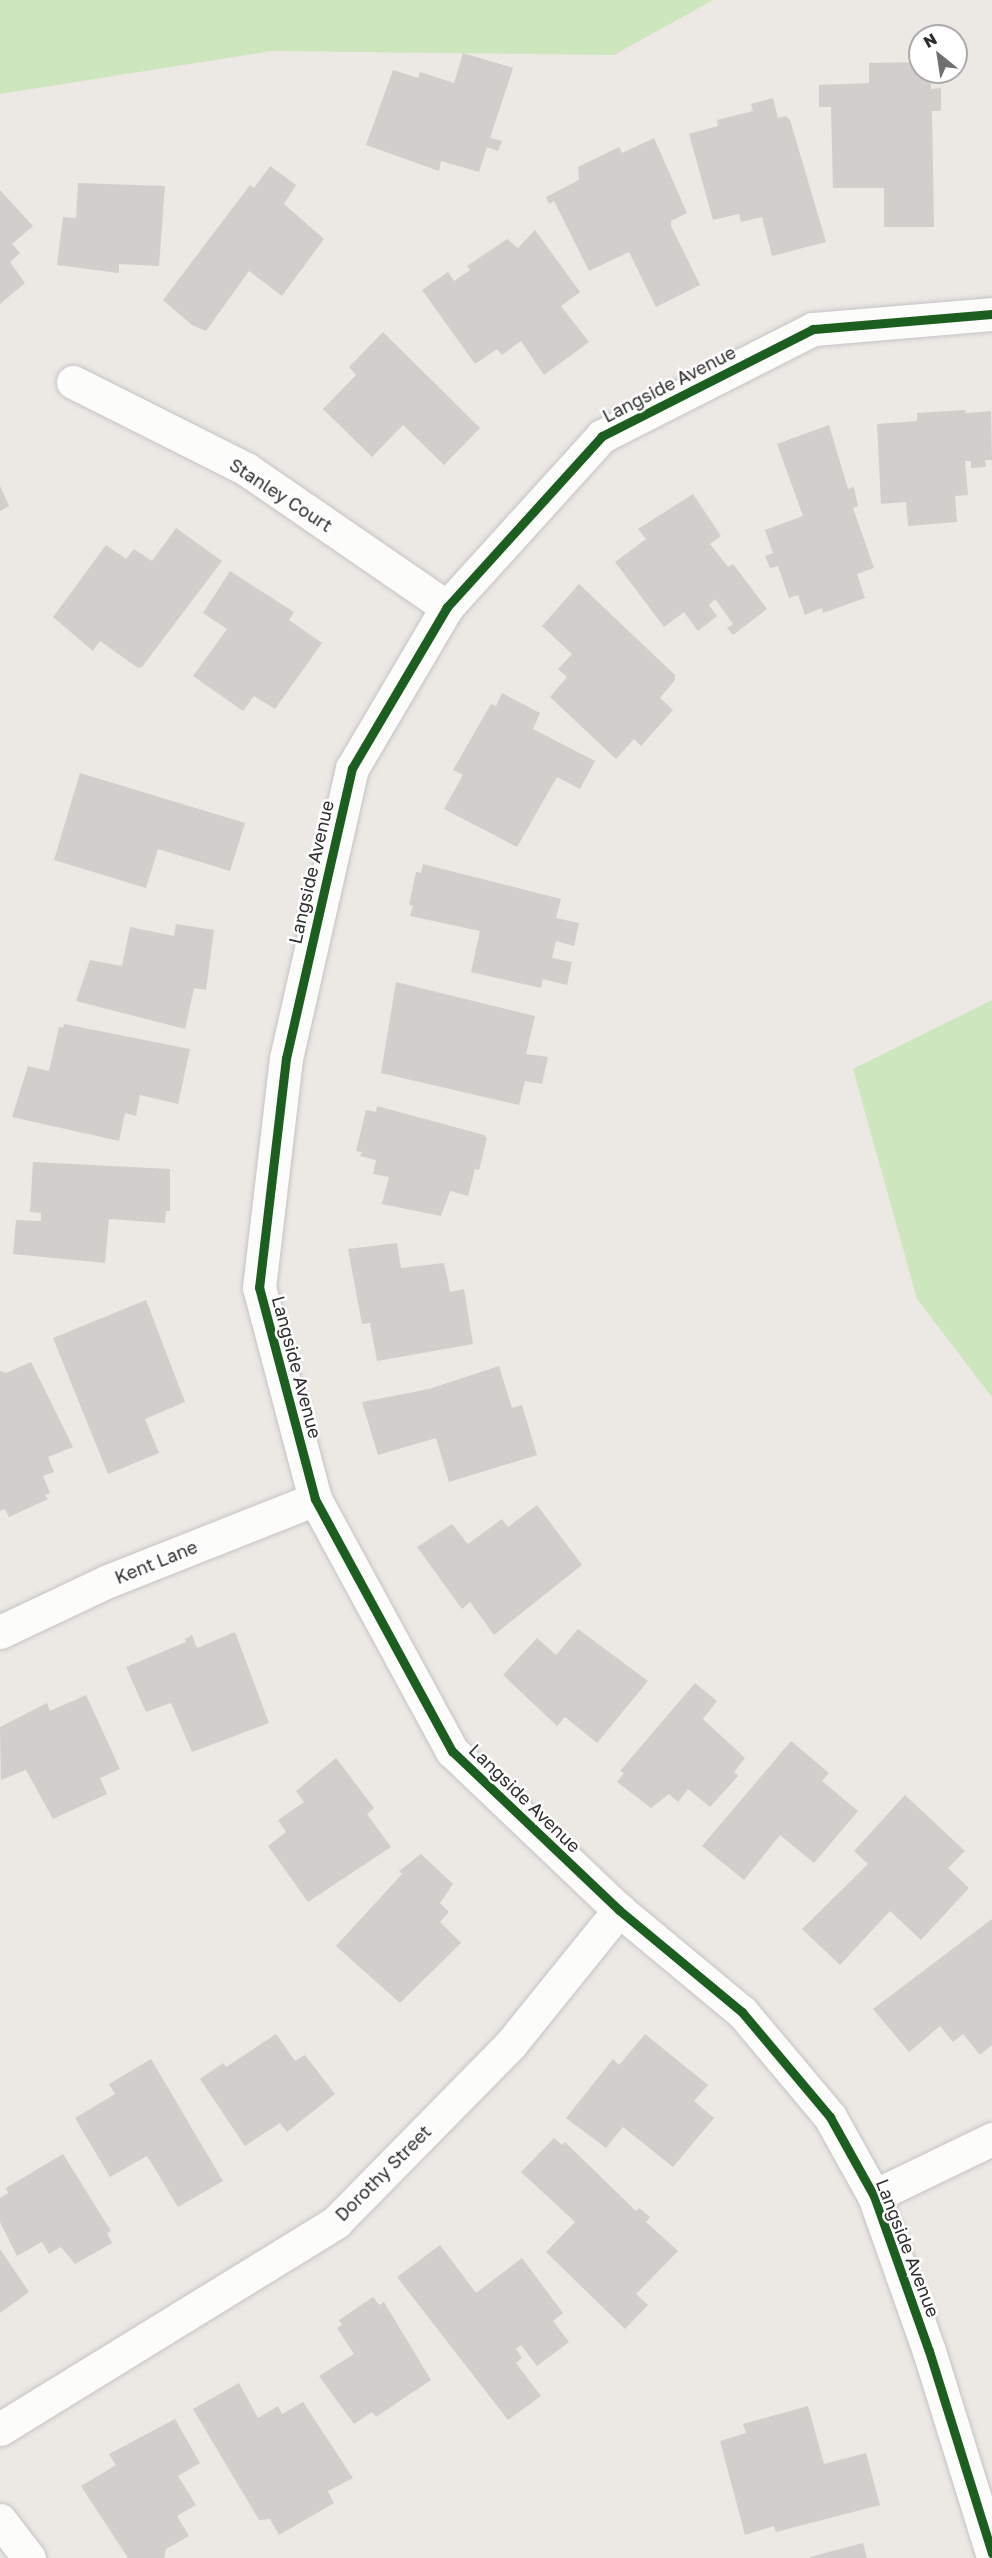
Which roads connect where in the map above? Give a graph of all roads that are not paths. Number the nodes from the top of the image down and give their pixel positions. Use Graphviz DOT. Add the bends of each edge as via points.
graph roads {
  1 [pos="992,314"];
  2 [pos="73,382"];
  3 [pos="447,608"];
  4 [pos="315,1499"];
  5 [pos="0,1632"];
  6 [pos="619,1910"];
  7 [pos="992,2139"];
  8 [pos="874,2196"];
  9 [pos="0,2429"];
  10 [pos="0,2520"];
  11 [pos="990,2538"];
  12 [pos="28,2558"];
  1 -- 3 [label="street, Langside Avenue" via="813,329 602,436"];
  2 -- 3 [label="street, Stanley Court" via="246,469"];
  3 -- 4 [label="street, Langside Avenue" via="352,768 286,1058 259,1287"];
  4 -- 5 [label="street, Kent Lane" via="108,1581"];
  4 -- 6 [label="street, Langside Avenue" via="452,1751"];
  6 -- 8 [label="street, Langside Avenue" via="742,2012 830,2117"];
  6 -- 9 [label="street, Dorothy Street" via="510,2045 336,2222"];
  7 -- 8 [label="street"];
  8 -- 11 [label="street, Langside Avenue"];
  10 -- 12 [label="street"];
}
